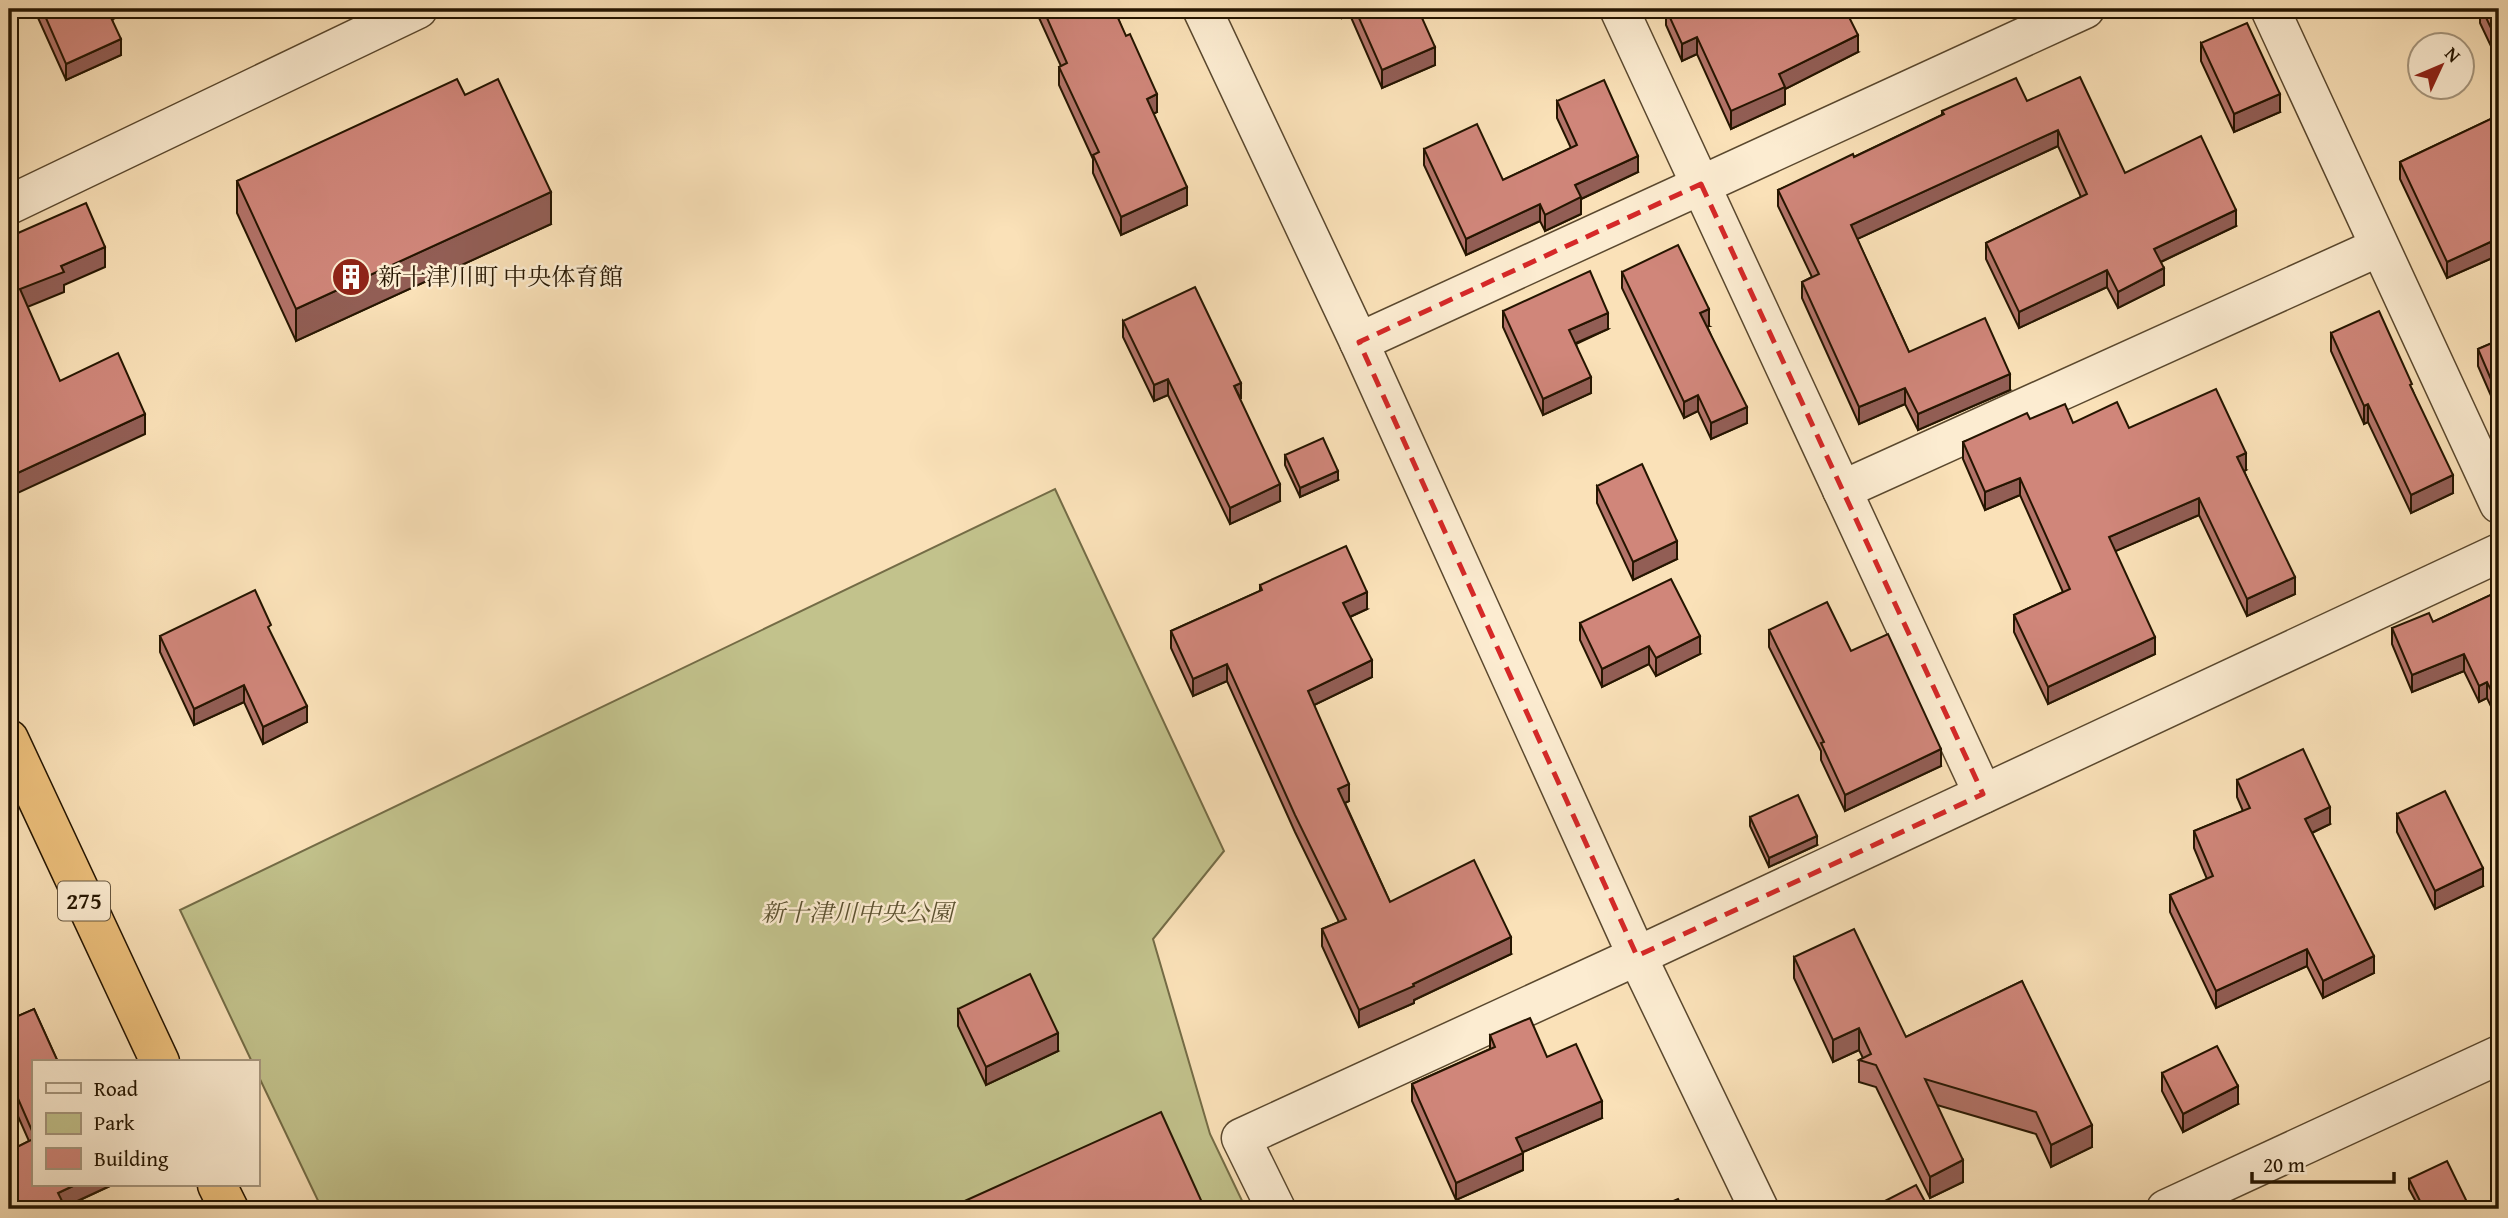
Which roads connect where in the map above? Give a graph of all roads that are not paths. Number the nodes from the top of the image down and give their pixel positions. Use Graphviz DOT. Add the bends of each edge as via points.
graph roads {
  1 [pos="418,9"];
  2 [pos="1202,9"];
  3 [pos="1619,9"];
  4 [pos="2085,9"];
  5 [pos="2270,9"];
  6 [pos="1701,184"];
  7 [pos="9,205"];
  8 [pos="2379,247"];
  9 [pos="1359,342"];
  10 [pos="1842,490"];
  11 [pos="2499,503"];
  12 [pos="2499,553"];
  13 [pos="13,757"];
  14 [pos="1983,794"];
  15 [pos="1637,956"];
  16 [pos="2499,1055"];
  17 [pos="159,1060"];
  18 [pos="218,1186"];
  19 [pos="229,1209"];
  20 [pos="1276,1209"];
  21 [pos="1759,1209"];
  22 [pos="2166,1209"];
  1 -- 7 [label="street"];
  2 -- 9 [label="street"];
  3 -- 6 [label="street"];
  4 -- 6 [label="street"];
  5 -- 8 [label="street"];
  6 -- 9 [label="street"];
  6 -- 10 [label="street"];
  8 -- 10 [label="street"];
  8 -- 11 [label="street"];
  9 -- 15 [label="street"];
  10 -- 14 [label="street"];
  12 -- 14 [label="street"];
  13 -- 17 [label="highway, 275"];
  14 -- 15 [label="street"];
  15 -- 20 [label="street" via="1241,1138"];
  15 -- 21 [label="street"];
  16 -- 22 [label="street"];
  18 -- 19 [label="highway"];
}
